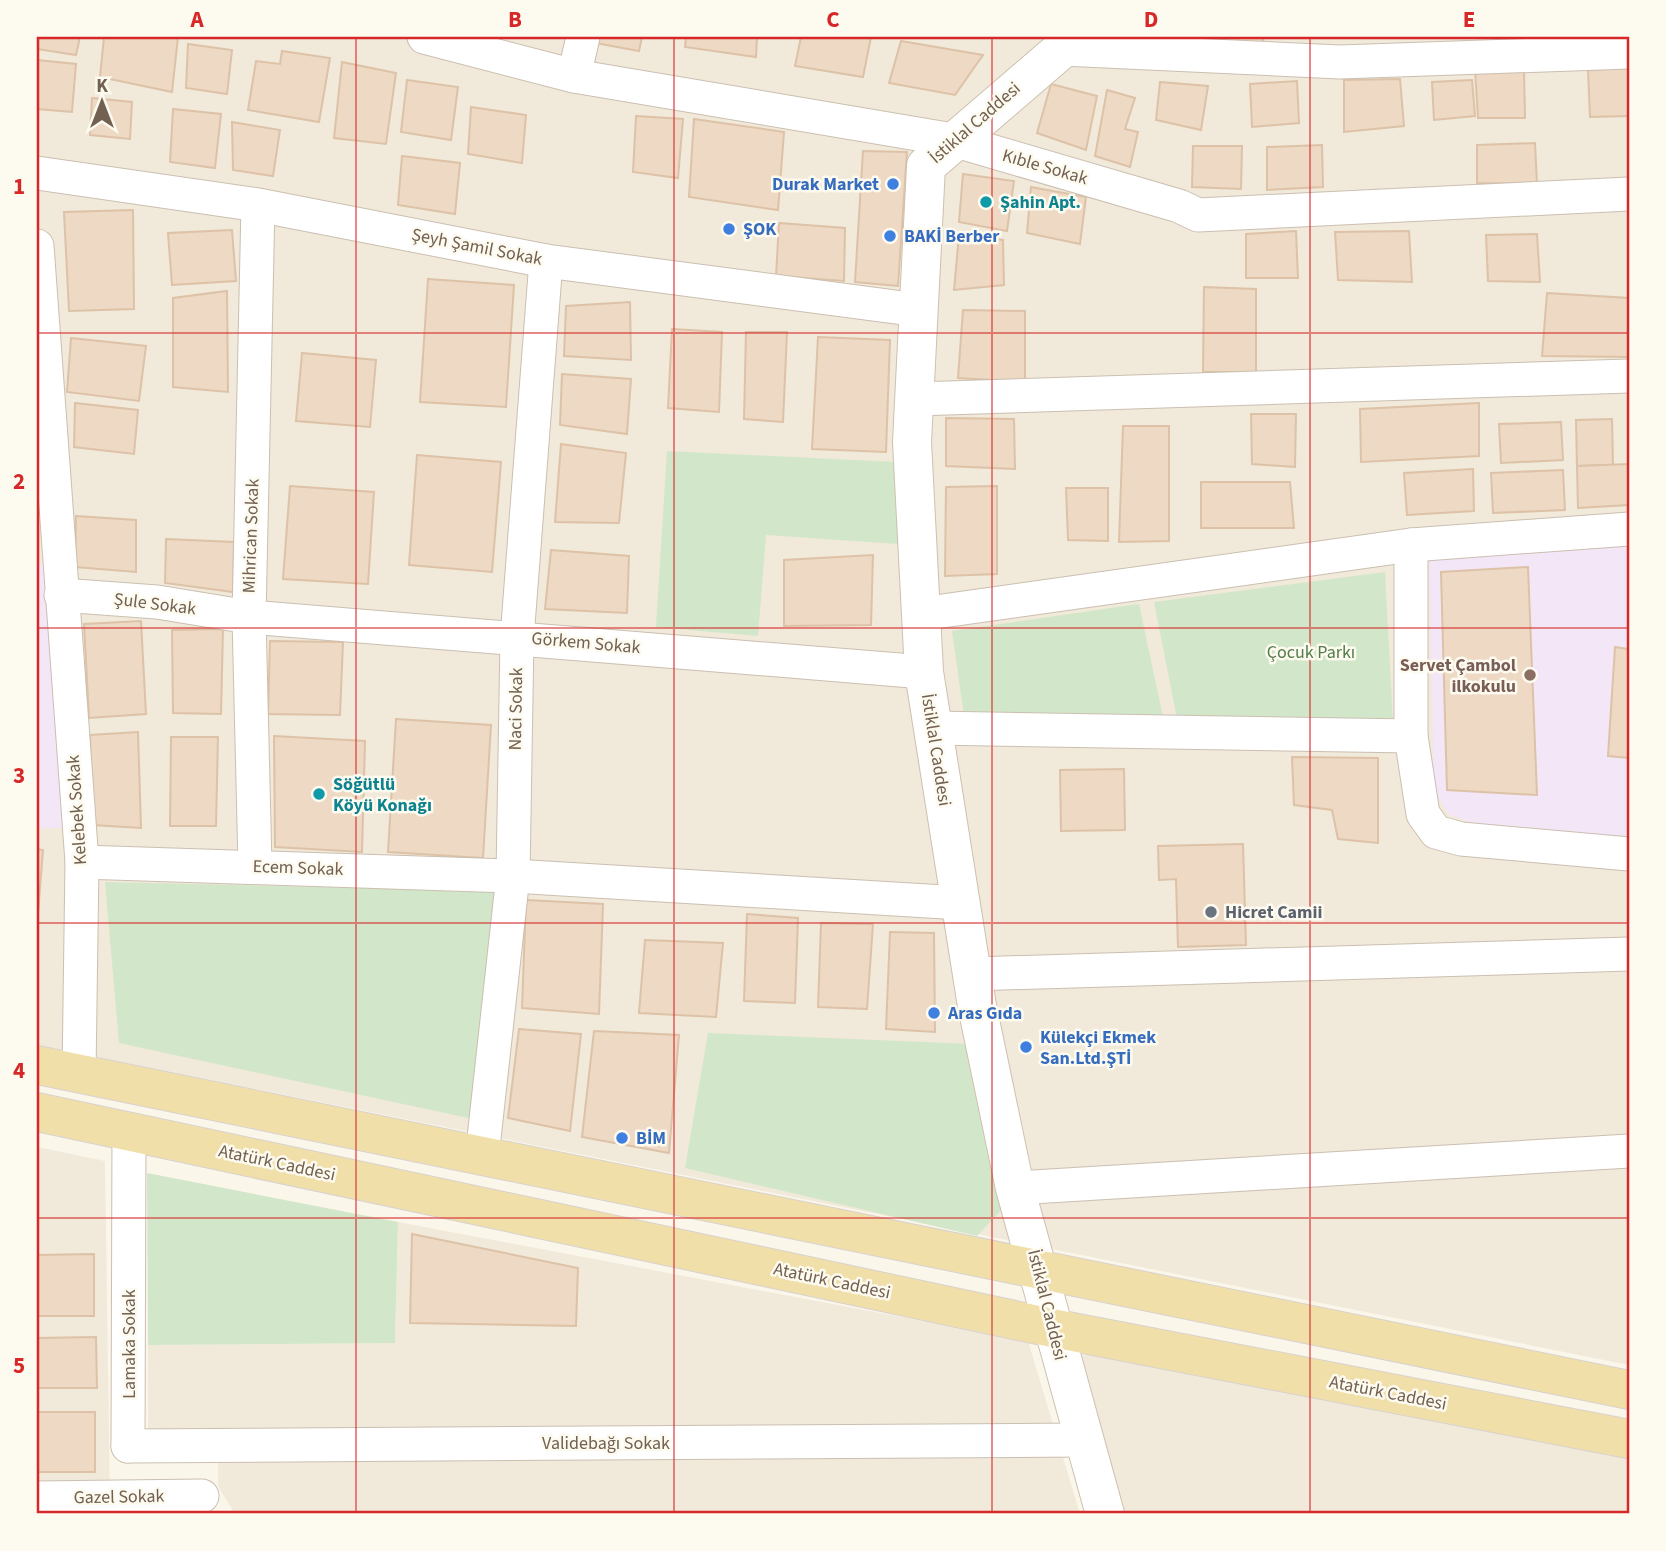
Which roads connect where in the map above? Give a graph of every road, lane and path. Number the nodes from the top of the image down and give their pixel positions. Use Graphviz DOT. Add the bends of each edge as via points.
graph roads {
  1 [pos="424,37"];
  2 [pos="583,37"];
  3 [pos="1069,43"];
  4 [pos="1629,52"];
  5 [pos="574,76"];
  6 [pos="953,140"];
  7 [pos="37,173"];
  8 [pos="1629,194"];
  9 [pos="258,205"];
  10 [pos="37,246"];
  11 [pos="546,261"];
  12 [pos="919,310"];
  13 [pos="1629,376"];
  14 [pos="915,399"];
  15 [pos="1629,530"];
  16 [pos="1411,545"];
  17 [pos="47,547"];
  18 [pos="61,595"];
  19 [pos="921,614"];
  20 [pos="248,617"];
  21 [pos="517,638"];
  22 [pos="924,672"];
  23 [pos="933,727"];
  24 [pos="1411,736"];
  25 [pos="1629,854"];
  26 [pos="82,862"];
  27 [pos="255,866"];
  28 [pos="513,876"];
  29 [pos="961,903"];
  30 [pos="1629,954"];
  31 [pos="972,974"];
  32 [pos="37,1065"];
  33 [pos="79,1074"];
  34 [pos="37,1112"];
  35 [pos="129,1131"];
  36 [pos="1629,1151"];
  37 [pos="482,1156"];
  38 [pos="1015,1188"];
  39 [pos="1039,1269"];
  40 [pos="1052,1328"];
  41 [pos="1629,1390"];
  42 [pos="1629,1439"];
  43 [pos="1084,1440"];
  44 [pos="128,1446"];
  45 [pos="37,1498"];
  46 [pos="208,1505"];
  47 [pos="1105,1514"];
  1 -- 5 [label="street, Kıble Sokak"];
  2 -- 5 [label="street"];
  3 -- 4 [label="street" via="1340,62"];
  3 -- 6 [label="street, İstiklal Caddesi"];
  5 -- 6 [label="street, Kıble Sokak"];
  6 -- 8 [label="street, Kıble Sokak" via="1198,215"];
  6 -- 12 [label="street, İstiklal Caddesi" via="926,166"];
  7 -- 9 [label="street, Şeyh Şamil Sokak"];
  9 -- 11 [label="street, Şeyh Şamil Sokak"];
  9 -- 20 [label="street, Mihrican Sokak"];
  10 -- 17 [label="street, Kelebek Sokak"];
  11 -- 12 [label="street, Şeyh Şamil Sokak"];
  11 -- 21 [label="street, Naci Sokak"];
  12 -- 14 [label="street, İstiklal Caddesi"];
  13 -- 14 [label="street"];
  14 -- 19 [label="street, İstiklal Caddesi" via="912,442"];
  15 -- 16 [label="street"];
  16 -- 19 [label="street"];
  16 -- 24 [label="street"];
  17 -- 18 [label="street, Kelebek Sokak"];
  18 -- 20 [label="street, Şule Sokak" via="157,602"];
  18 -- 26 [label="street, Kelebek Sokak"];
  19 -- 22 [label="street, İstiklal Caddesi"];
  20 -- 21 [label="street, Görkem Sokak"];
  20 -- 27 [label="street, Mihrican Sokak"];
  21 -- 22 [label="street, Görkem Sokak"];
  21 -- 28 [label="street, Naci Sokak"];
  22 -- 23 [label="street, İstiklal Caddesi"];
  23 -- 24 [label="street"];
  23 -- 29 [label="street, İstiklal Caddesi"];
  24 -- 25 [label="street" via="1423,814 1436,832 1461,839"];
  26 -- 27 [label="street, Ecem Sokak"];
  26 -- 33 [label="street, Kelebek Sokak"];
  27 -- 28 [label="street, Ecem Sokak"];
  28 -- 29 [label="street, Ecem Sokak"];
  28 -- 37 [label="street, Naci Sokak"];
  29 -- 31 [label="street, İstiklal Caddesi"];
  30 -- 31 [label="street"];
  31 -- 38 [label="street, İstiklal Caddesi"];
  32 -- 33 [label="main road"];
  33 -- 37 [label="main road"];
  34 -- 35 [label="main road, Atatürk Caddesi"];
  35 -- 40 [label="main road, Atatürk Caddesi"];
  35 -- 44 [label="street, Lamaka Sokak"];
  36 -- 38 [label="street"];
  37 -- 39 [label="main road"];
  38 -- 39 [label="street, İstiklal Caddesi"];
  39 -- 40 [label="street, İstiklal Caddesi"];
  39 -- 41 [label="main road"];
  40 -- 42 [label="main road, Atatürk Caddesi"];
  40 -- 43 [label="street, İstiklal Caddesi"];
  43 -- 44 [label="street, Validebağı Sokak"];
  43 -- 47 [label="street, İstiklal Caddesi"];
  44 -- 46 [label="street"];
  45 -- 46 [label="street, Gazel Sokak"];
}
